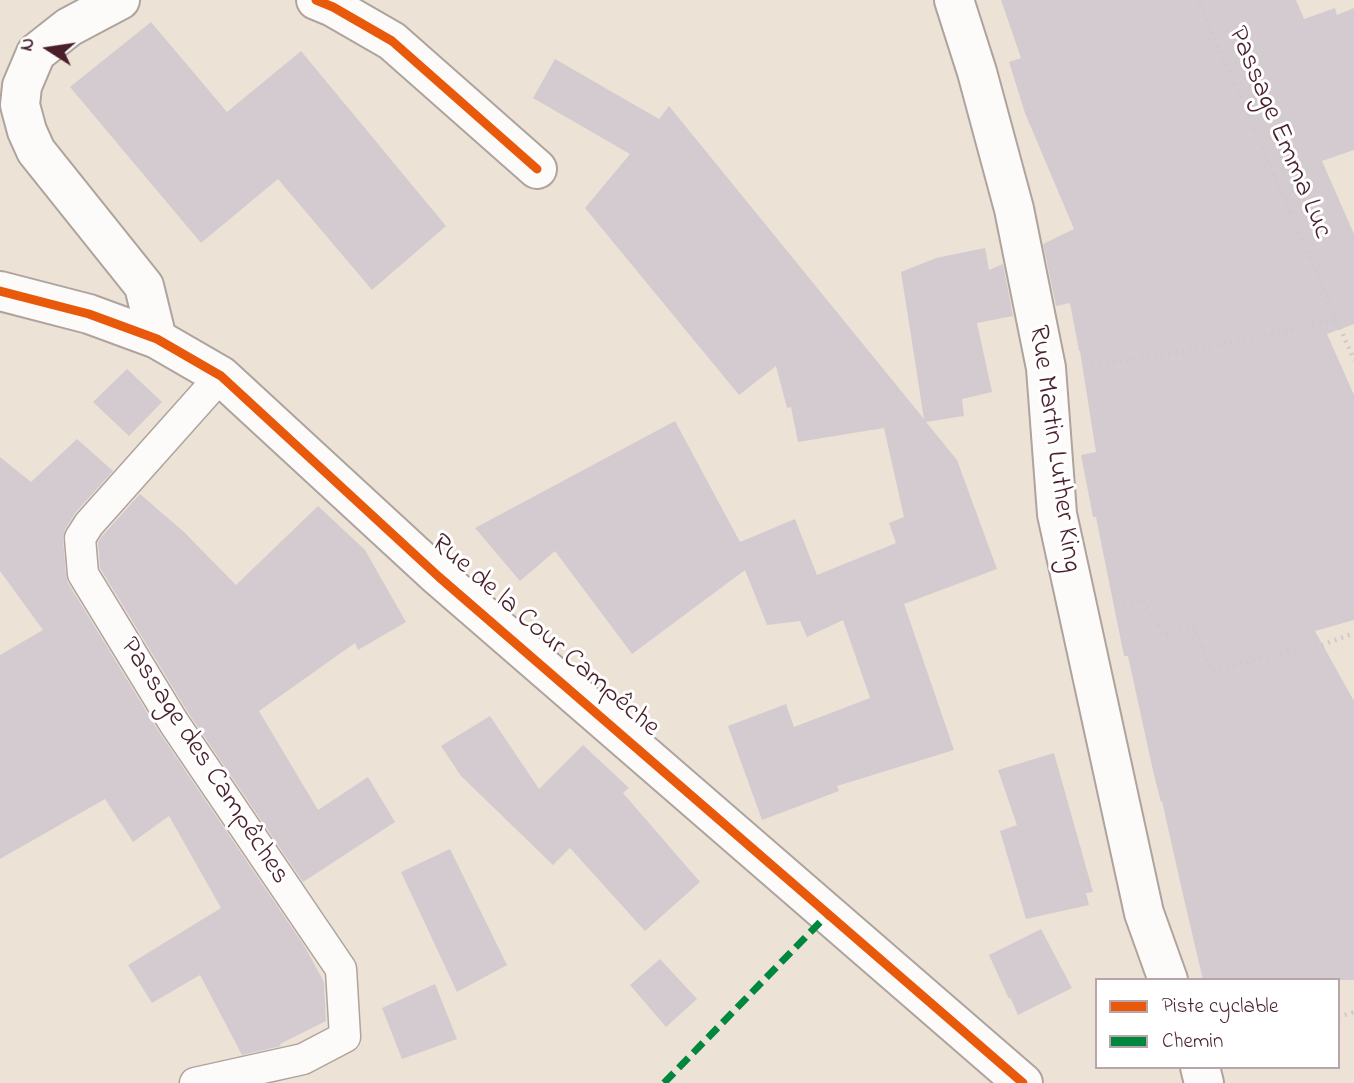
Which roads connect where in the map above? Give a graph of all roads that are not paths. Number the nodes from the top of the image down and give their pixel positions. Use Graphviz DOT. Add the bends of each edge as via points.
graph roads {
  1 [pos="120,0"];
  2 [pos="316,0"];
  3 [pos="954,0"];
  4 [pos="537,169"];
  5 [pos="0,291"];
  6 [pos="157,339"];
  7 [pos="221,376"];
  8 [pos="1167,978"];
  9 [pos="195,1083"];
  10 [pos="1023,1083"];
  1 -- 6 [label="street" via="69,27 36,53 22,86 20,105 37,151 144,286"];
  2 -- 4 [label="street" via="392,41"];
  3 -- 8 [label="street, Rue Martin Luther King" via="1014,209 1046,368 1057,514 1143,913"];
  5 -- 6 [label="street, Rue de la Cour Campêche" via="89,314"];
  6 -- 7 [label="street, Rue de la Cour Campêche"];
  7 -- 9 [label="lane, Passage des Campêches" via="89,524 80,538 83,574 174,723 341,970 345,1037 303,1059"];
  7 -- 10 [label="street, Rue de la Cour Campêche" via="439,577"];
}
